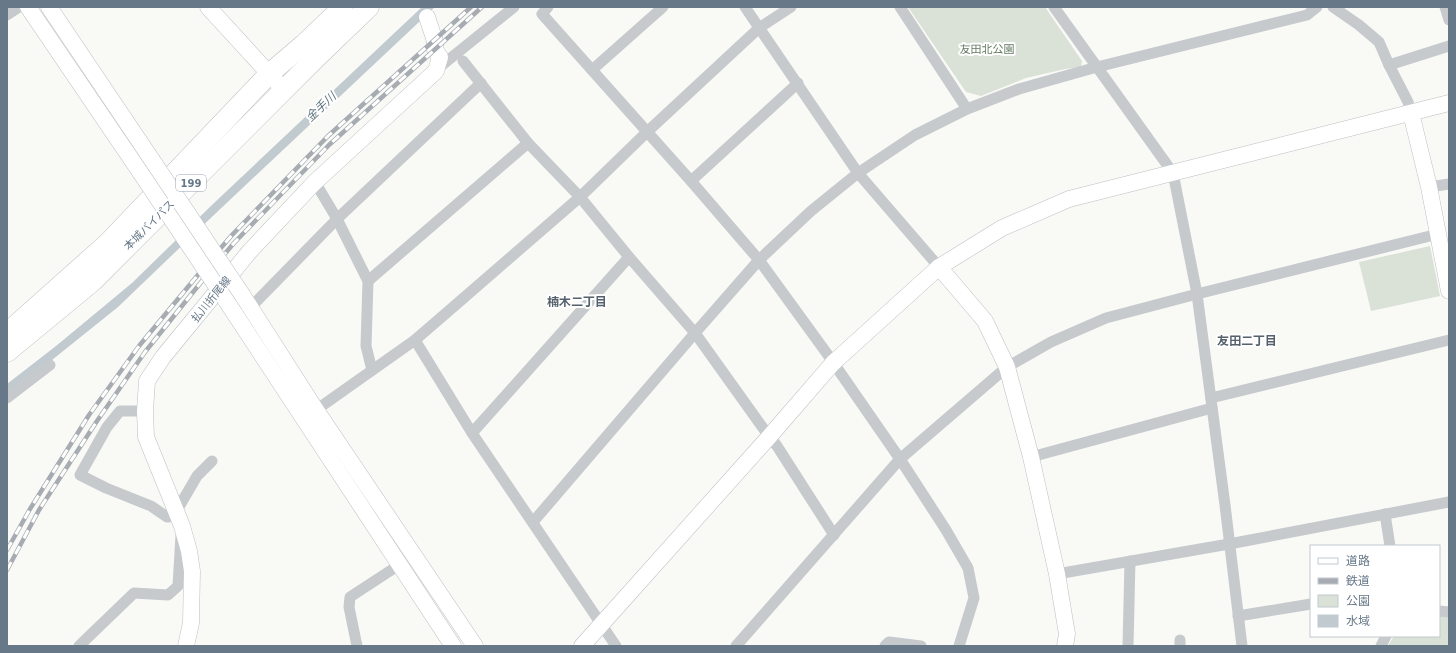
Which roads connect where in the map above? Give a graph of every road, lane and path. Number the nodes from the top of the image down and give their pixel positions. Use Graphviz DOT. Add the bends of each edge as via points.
graph roads {
  1 [pos="19,7"];
  2 [pos="28,7"];
  3 [pos="49,7"];
  4 [pos="208,7"];
  5 [pos="343,7"];
  6 [pos="369,7"];
  7 [pos="514,7"];
  8 [pos="548,7"];
  9 [pos="663,7"];
  10 [pos="746,7"];
  11 [pos="791,7"];
  12 [pos="900,7"];
  13 [pos="1054,7"];
  14 [pos="1317,7"];
  15 [pos="1333,7"];
  16 [pos="1446,7"];
  17 [pos="7,15"];
  18 [pos="428,17"];
  19 [pos="1449,20"];
  20 [pos="759,28"];
  21 [pos="1449,46"];
  22 [pos="463,61"];
  23 [pos="1389,65"];
  24 [pos="1097,67"];
  25 [pos="592,70"];
  26 [pos="436,71"];
  27 [pos="269,74"];
  28 [pos="481,83"];
  29 [pos="798,84"];
  30 [pos="284,90"];
  31 [pos="1449,103"];
  32 [pos="966,109"];
  33 [pos="1410,113"];
  34 [pos="647,132"];
  35 [pos="528,142"];
  36 [pos="858,173"];
  37 [pos="1173,173"];
  38 [pos="691,181"];
  39 [pos="315,182"];
  40 [pos="1449,184"];
  41 [pos="1429,187"];
  42 [pos="580,197"];
  43 [pos="337,219"];
  44 [pos="1438,234"];
  45 [pos="629,257"];
  46 [pos="759,260"];
  47 [pos="938,267"];
  48 [pos="368,281"];
  49 [pos="1449,291"];
  50 [pos="1197,294"];
  51 [pos="247,302"];
  52 [pos="7,333"];
  53 [pos="695,333"];
  54 [pos="415,340"];
  55 [pos="1449,340"];
  56 [pos="7,352"];
  57 [pos="833,363"];
  58 [pos="50,365"];
  59 [pos="1007,367"];
  60 [pos="372,370"];
  61 [pos="7,398"];
  62 [pos="1211,403"];
  63 [pos="316,410"];
  64 [pos="144,411"];
  65 [pos="472,433"];
  66 [pos="769,437"];
  67 [pos="1031,457"];
  68 [pos="900,459"];
  69 [pos="212,461"];
  70 [pos="1449,502"];
  71 [pos="1385,514"];
  72 [pos="179,518"];
  73 [pos="533,522"];
  74 [pos="834,535"];
  75 [pos="1229,544"];
  76 [pos="1390,545"];
  77 [pos="1130,561"];
  78 [pos="399,565"];
  79 [pos="1057,574"];
  80 [pos="1310,604"];
  81 [pos="1238,616"];
  82 [pos="601,625"];
  83 [pos="1386,637"];
  84 [pos="78,646"];
  85 [pos="186,646"];
  86 [pos="357,646"];
  87 [pos="453,646"];
  88 [pos="475,646"];
  89 [pos="582,646"];
  90 [pos="616,646"];
  91 [pos="736,646"];
  92 [pos="885,646"];
  93 [pos="921,646"];
  94 [pos="959,646"];
  95 [pos="1065,646"];
  96 [pos="1128,646"];
  97 [pos="1242,646"];
  98 [pos="1381,646"];
  1 -- 17 [label="street"];
  2 -- 78 [label="street, bridge" via="229,305"];
  3 -- 51 [label="street, bridge"];
  4 -- 27 [label="street"];
  5 -- 27 [label="highway, 本城バイパス / 199"];
  6 -- 30 [label="highway, 本城バイパス / 199"];
  7 -- 26 [label="street"];
  8 -- 25 [label="street" via="542,14"];
  9 -- 25 [label="street"];
  10 -- 20 [label="street"];
  11 -- 20 [label="street"];
  12 -- 32 [label="street"];
  13 -- 24 [label="street"];
  14 -- 24 [label="street" via="1307,15"];
  15 -- 23 [label="street" via="1379,42"];
  16 -- 19 [label="street"];
  18 -- 26 [label="street" via="435,50 440,57"];
  20 -- 29 [label="street"];
  20 -- 34 [label="street"];
  21 -- 23 [label="street"];
  22 -- 28 [label="street"];
  23 -- 33 [label="street" via="1408,102"];
  24 -- 32 [label="street" via="1019,89"];
  24 -- 37 [label="street"];
  25 -- 34 [label="street"];
  26 -- 39 [label="street, 払川折尾線"];
  27 -- 30 [label="street"];
  27 -- 52 [label="highway, 本城バイパス / 199" via="109,242"];
  28 -- 35 [label="street"];
  28 -- 43 [label="street"];
  29 -- 36 [label="street"];
  29 -- 38 [label="street"];
  30 -- 56 [label="highway, 本城バイパス / 199" via="93,281"];
  31 -- 33 [label="street"];
  32 -- 36 [label="street" via="915,135"];
  33 -- 37 [label="street"];
  33 -- 41 [label="street"];
  34 -- 38 [label="street"];
  34 -- 42 [label="street"];
  35 -- 42 [label="street"];
  35 -- 48 [label="street"];
  36 -- 46 [label="street" via="811,211"];
  36 -- 47 [label="street"];
  37 -- 47 [label="street" via="1069,199 1002,228"];
  37 -- 50 [label="street"];
  38 -- 46 [label="street"];
  39 -- 43 [label="street"];
  39 -- 64 [label="street, 払川折尾線" via="250,251 164,357 147,381"];
  40 -- 41 [label="street"];
  41 -- 44 [label="street"];
  42 -- 45 [label="street"];
  42 -- 54 [label="street"];
  43 -- 48 [label="street"];
  43 -- 51 [label="street"];
  44 -- 49 [label="street"];
  44 -- 50 [label="street"];
  45 -- 53 [label="street"];
  45 -- 65 [label="street"];
  46 -- 53 [label="street"];
  46 -- 57 [label="street"];
  47 -- 57 [label="street"];
  47 -- 59 [label="street" via="985,321"];
  48 -- 60 [label="street" via="366,346"];
  50 -- 59 [label="street" via="1106,318 1051,342"];
  50 -- 62 [label="street"];
  51 -- 63 [label="street"];
  53 -- 66 [label="street"];
  53 -- 73 [label="street"];
  54 -- 60 [label="street"];
  54 -- 65 [label="street"];
  55 -- 62 [label="street"];
  57 -- 66 [label="street"];
  57 -- 68 [label="street"];
  58 -- 61 [label="street"];
  59 -- 67 [label="street"];
  59 -- 68 [label="street"];
  60 -- 63 [label="street"];
  62 -- 67 [label="street"];
  62 -- 75 [label="street"];
  63 -- 88 [label="street"];
  64 -- 72 [label="street, 払川折尾線" via="146,436"];
  64 -- 72 [label="street" via="120,411 107,427 80,475 151,506 167,517"];
  65 -- 73 [label="street"];
  66 -- 74 [label="street"];
  66 -- 82 [label="street"];
  67 -- 79 [label="street"];
  68 -- 74 [label="street"];
  68 -- 94 [label="street" via="968,568 974,598"];
  69 -- 72 [label="street" via="197,476"];
  70 -- 71 [label="street"];
  71 -- 75 [label="street"];
  71 -- 76 [label="street"];
  72 -- 84 [label="street" via="178,586 168,595 134,593"];
  72 -- 85 [label="street, 払川折尾線" via="192,571 191,623"];
  73 -- 82 [label="street"];
  74 -- 91 [label="street"];
  75 -- 77 [label="street"];
  75 -- 81 [label="street"];
  77 -- 79 [label="street"];
  77 -- 96 [label="street"];
  78 -- 86 [label="street" via="350,597 349,607"];
  78 -- 87 [label="street"];
  79 -- 95 [label="street" via="1067,634"];
  80 -- 81 [label="street"];
  81 -- 97 [label="street"];
  82 -- 89 [label="street"];
  82 -- 90 [label="street"];
  83 -- 98 [label="street"];
  92 -- 93 [label="street" via="889,642"];
}
